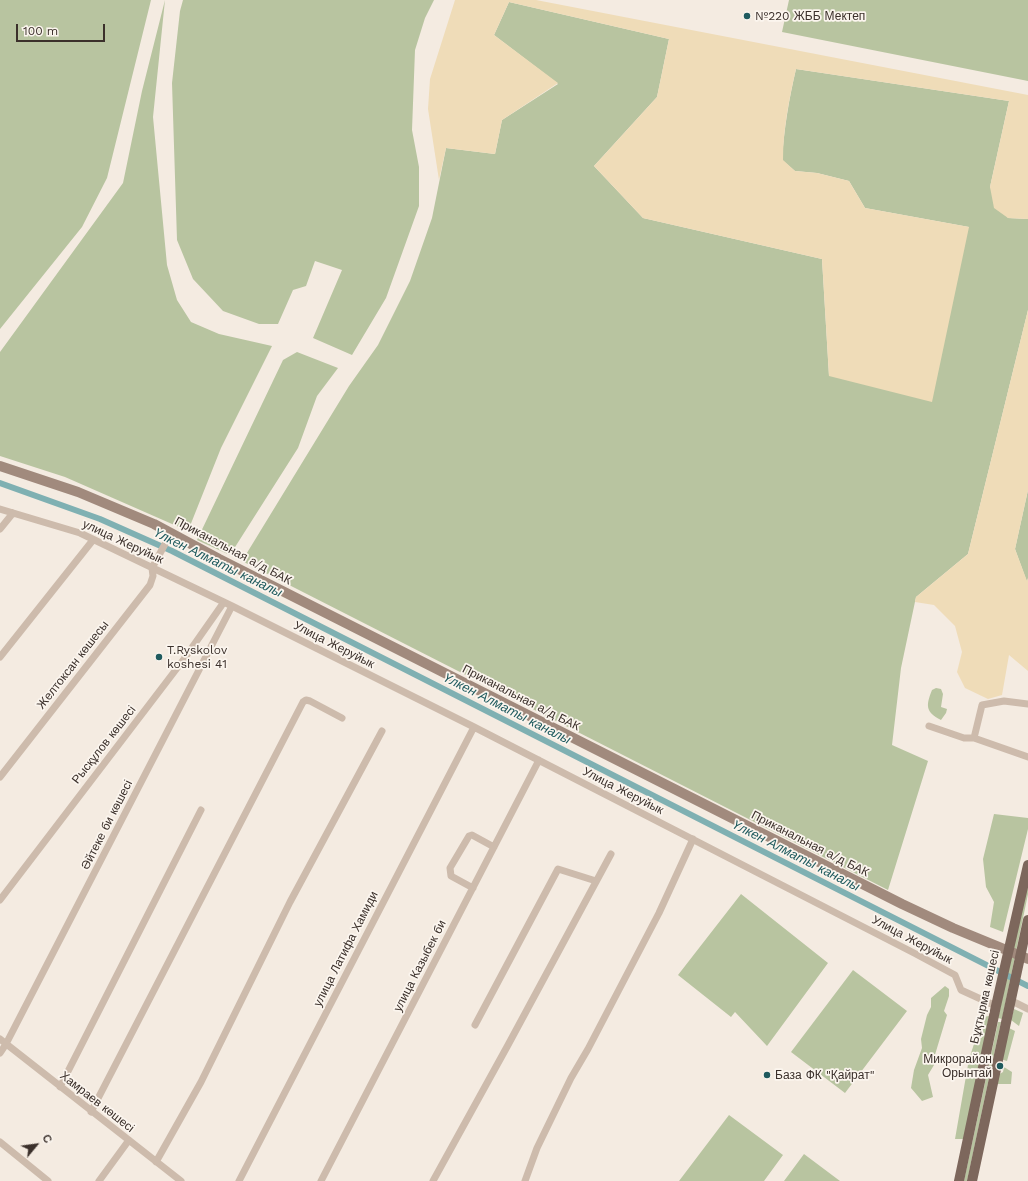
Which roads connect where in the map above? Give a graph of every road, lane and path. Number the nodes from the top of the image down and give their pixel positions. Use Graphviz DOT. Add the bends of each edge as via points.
graph roads {
  1 [pos="0,466"];
  2 [pos="0,509"];
  3 [pos="13,513"];
  4 [pos="0,529"];
  5 [pos="171,533"];
  6 [pos="93,540"];
  7 [pos="153,565"];
  8 [pos="224,602"];
  9 [pos="232,606"];
  10 [pos="0,657"];
  11 [pos="1028,704"];
  12 [pos="342,718"];
  13 [pos="928,726"];
  14 [pos="474,727"];
  15 [pos="382,731"];
  16 [pos="974,738"];
  17 [pos="1028,757"];
  18 [pos="539,760"];
  19 [pos="0,777"];
  20 [pos="201,810"];
  21 [pos="693,840"];
  22 [pos="494,847"];
  23 [pos="611,854"];
  24 [pos="1028,865"];
  25 [pos="596,881"];
  26 [pos="473,888"];
  27 [pos="0,900"];
  28 [pos="1028,920"];
  29 [pos="1008,955"];
  30 [pos="1024,958"];
  31 [pos="1011,997"];
  32 [pos="996,1006"];
  33 [pos="1028,1009"];
  34 [pos="475,1025"];
  35 [pos="0,1039"];
  36 [pos="6,1044"];
  37 [pos="0,1053"];
  38 [pos="60,1087"];
  39 [pos="91,1112"];
  40 [pos="129,1140"];
  41 [pos="0,1142"];
  42 [pos="156,1162"];
  43 [pos="48,1181"];
  44 [pos="99,1181"];
  45 [pos="181,1181"];
  46 [pos="238,1181"];
  47 [pos="321,1181"];
  48 [pos="433,1181"];
  49 [pos="525,1181"];
  50 [pos="959,1181"];
  51 [pos="972,1181"];
  1 -- 5 [label="street, Приканальная а/д БАК" via="78,492"];
  2 -- 3 [label="street, улица Жеруйык"];
  3 -- 4 [label="street"];
  3 -- 6 [label="street, улица Жеруйык" via="80,533"];
  5 -- 7 [label="street, Желтоксан көшесы"];
  5 -- 29 [label="street, Приканальная а/д БАК" via="432,668 895,901"];
  6 -- 7 [label="street, улица Жеруйык"];
  6 -- 10 [label="street"];
  7 -- 8 [label="street, улица Жеруйык"];
  7 -- 19 [label="street, Желтоксан көшесы" via="150,585"];
  8 -- 9 [label="street, улица Жеруйык"];
  8 -- 27 [label="street, Рысқұлов көшесі"];
  9 -- 14 [label="street, Улица Жеруйык"];
  9 -- 36 [label="street, Әйтеке би көшесі"];
  11 -- 16 [label="street" via="1004,701 982,705"];
  12 -- 39 [label="street" via="310,701 303,702"];
  13 -- 16 [label="street" via="964,738"];
  14 -- 18 [label="street, Улица Жеруйык"];
  14 -- 46 [label="street, улица Латифа Хамиди"];
  15 -- 42 [label="street" via="290,902 201,1082"];
  16 -- 17 [label="street"];
  18 -- 21 [label="street, Улица Жеруйык"];
  18 -- 22 [label="street, улица Казыбек би"];
  20 -- 38 [label="street"];
  21 -- 32 [label="street, Улица Жеруйык" via="955,975 961,990"];
  21 -- 49 [label="street" via="659,913 571,1078 537,1148"];
  22 -- 26 [label="street, улица Казыбек би"];
  22 -- 26 [label="street" via="472,835 469,836 450,868 451,876"];
  23 -- 25 [label="street"];
  24 -- 29 [label="main road, Бұқтырма көшесі"];
  25 -- 34 [label="street" via="558,869"];
  25 -- 48 [label="street"];
  26 -- 47 [label="street, улица Казыбек би"];
  28 -- 30 [label="main road, Бұқтырма көшесі"];
  29 -- 30 [label="street, Приканальная а/д БАК"];
  29 -- 32 [label="main road, Бұқтырма көшесі"];
  30 -- 31 [label="main road, Бұқтырма көшесі"];
  31 -- 33 [label="street"];
  31 -- 51 [label="main road, Бұқтырма көшесі"];
  32 -- 50 [label="main road, Бұқтырма көшесі"];
  35 -- 36 [label="street, Хамраев көшесі"];
  36 -- 37 [label="street, Әйтеке би көшесі"];
  36 -- 38 [label="street, Хамраев көшесі"];
  38 -- 39 [label="street, Хамраев көшесі"];
  39 -- 40 [label="street, Хамраев көшесі"];
  40 -- 42 [label="street, Хамраев көшесі"];
  40 -- 44 [label="street"];
  41 -- 43 [label="street"];
  42 -- 45 [label="street, Хамраев көшесі"];
}
